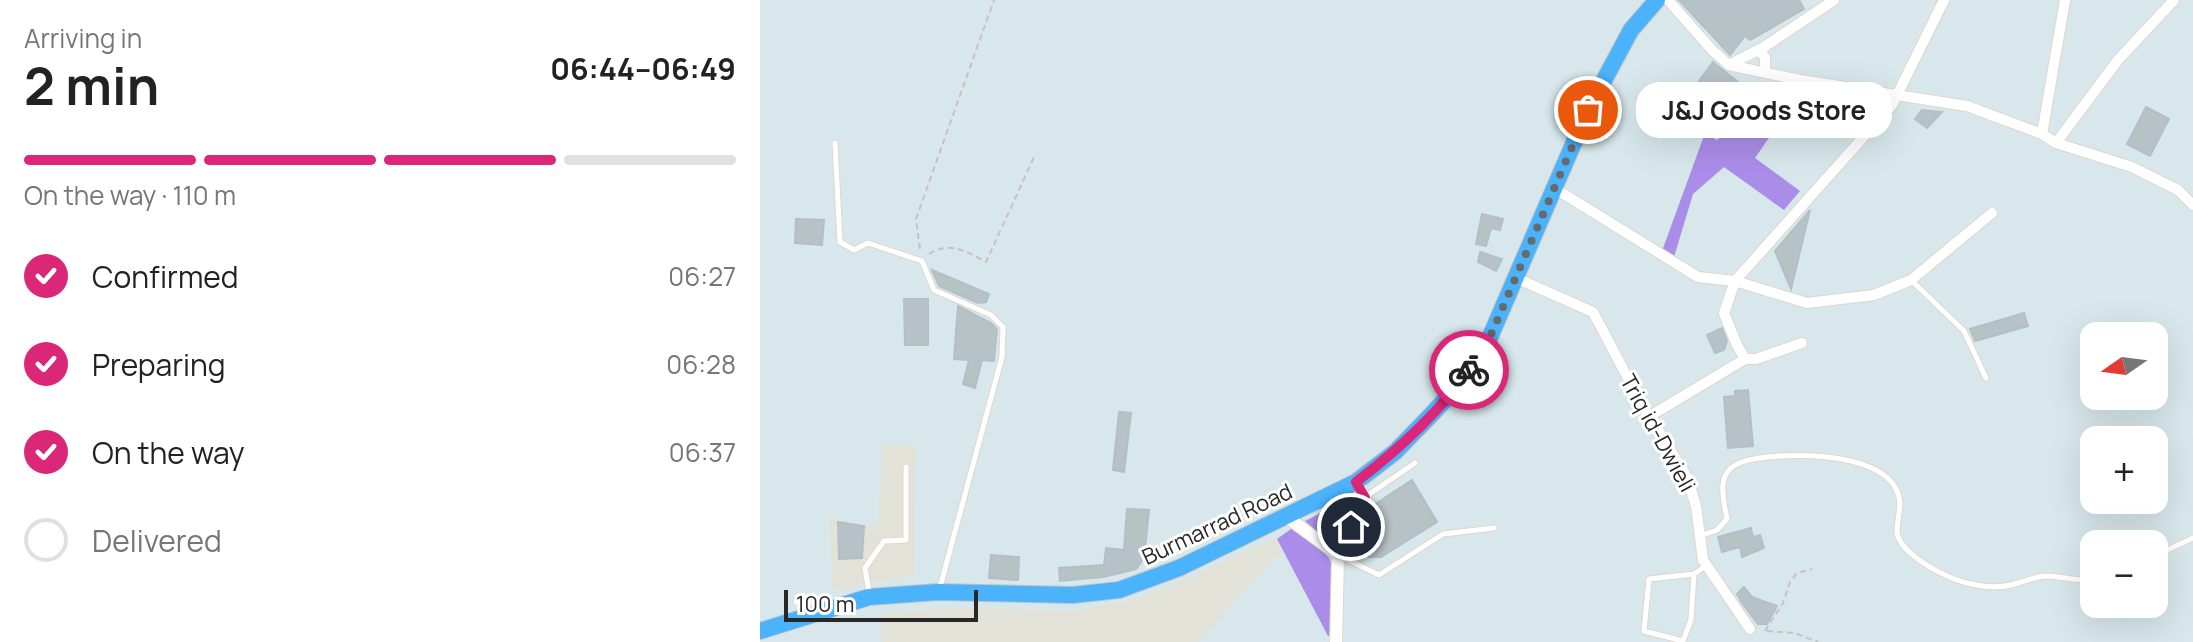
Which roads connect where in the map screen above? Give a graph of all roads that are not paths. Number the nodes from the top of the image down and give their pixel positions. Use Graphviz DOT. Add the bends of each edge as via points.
graph roads {
  1 [pos="1643,0"];
  2 [pos="1657,0"];
  3 [pos="1668,0"];
  4 [pos="1834,0"];
  5 [pos="1944,0"];
  6 [pos="2065,0"];
  7 [pos="2174,0"];
  8 [pos="1631,30"];
  9 [pos="1758,50"];
  10 [pos="1729,65"];
  11 [pos="1765,73"];
  12 [pos="1897,94"];
  13 [pos="2042,134"];
  14 [pos="835,143"];
  15 [pos="2056,143"];
  16 [pos="1554,188"];
  17 [pos="2193,205"];
  18 [pos="1992,213"];
  19 [pos="1516,278"];
  20 [pos="1911,280"];
  21 [pos="1735,281"];
  22 [pos="1802,343"];
  23 [pos="1745,359"];
  24 [pos="1986,378"];
  25 [pos="1650,416"];
  26 [pos="1415,463"];
  27 [pos="906,467"];
  28 [pos="1356,482"];
  29 [pos="1365,498"];
  30 [pos="1287,517"];
  31 [pos="1494,528"];
  32 [pos="1699,536"];
  33 [pos="2193,538"];
  34 [pos="2168,550"];
  35 [pos="1338,555"];
  36 [pos="1706,566"];
  37 [pos="1694,574"];
  38 [pos="2080,580"];
  39 [pos="938,592"];
  40 [pos="869,597"];
  41 [pos="1750,629"];
  42 [pos="760,631"];
  43 [pos="1336,642"];
  1 -- 8 [label="main road"];
  2 -- 8 [label="main road, Burmarrad Road"];
  3 -- 10 [label="street"];
  4 -- 9 [label="street"];
  5 -- 12 [label="street"];
  6 -- 13 [label="street"];
  7 -- 15 [label="street" via="2118,60"];
  8 -- 16 [label="main road, Burmarrad Road"];
  9 -- 10 [label="street"];
  9 -- 11 [label="street" via="1765,57"];
  10 -- 11 [label="street"];
  11 -- 12 [label="street"];
  12 -- 13 [label="street" via="1967,106"];
  12 -- 21 [label="street"];
  13 -- 15 [label="street"];
  14 -- 39 [label="lane" via="840,242 854,250 868,243 922,261 934,290 991,315 1003,327 1002,357"];
  15 -- 17 [label="street" via="2132,167 2178,190"];
  16 -- 19 [label="main road, Burmarrad Road"];
  16 -- 21 [label="street" via="1698,277"];
  18 -- 20 [label="street"];
  19 -- 25 [label="street, Triq id-Dwieli" via="1593,312"];
  19 -- 28 [label="main road, Burmarrad Road" via="1487,344 1455,389 1395,452"];
  20 -- 21 [label="street" via="1874,295 1807,303"];
  20 -- 24 [label="lane" via="1964,331"];
  21 -- 23 [label="street" via="1724,313"];
  22 -- 23 [label="street"];
  23 -- 25 [label="street"];
  25 -- 32 [label="street, Triq id-Dwieli" via="1687,477"];
  26 -- 29 [label="lane"];
  27 -- 40 [label="lane" via="906,540 884,541 865,568"];
  28 -- 29 [label="street"];
  28 -- 30 [label="main road, Burmarrad Road"];
  29 -- 35 [label="street"];
  30 -- 35 [label="street"];
  30 -- 39 [label="main road, Burmarrad Road" via="1119,590 1073,595"];
  31 -- 35 [label="lane" via="1443,534 1379,575"];
  32 -- 36 [label="street, Triq id-Dwieli"];
  32 -- 38 [label="lane" via="1717,530 1727,519 1723,477 1732,466 1771,455 1819,456 1861,464 1895,486 1901,502 1897,535 1904,547 1945,575 1990,587 2048,576"];
  33 -- 34 [label="lane"];
  35 -- 43 [label="street"];
  36 -- 37 [label="lane"];
  36 -- 41 [label="street, Triq id-Dwieli"];
  37 -- 37 [label="lane" via="1649,579 1644,631 1683,641 1691,620"];
  39 -- 40 [label="main road, Burmarrad Road"];
  40 -- 42 [label="main road, Burmarrad Road"];
}
